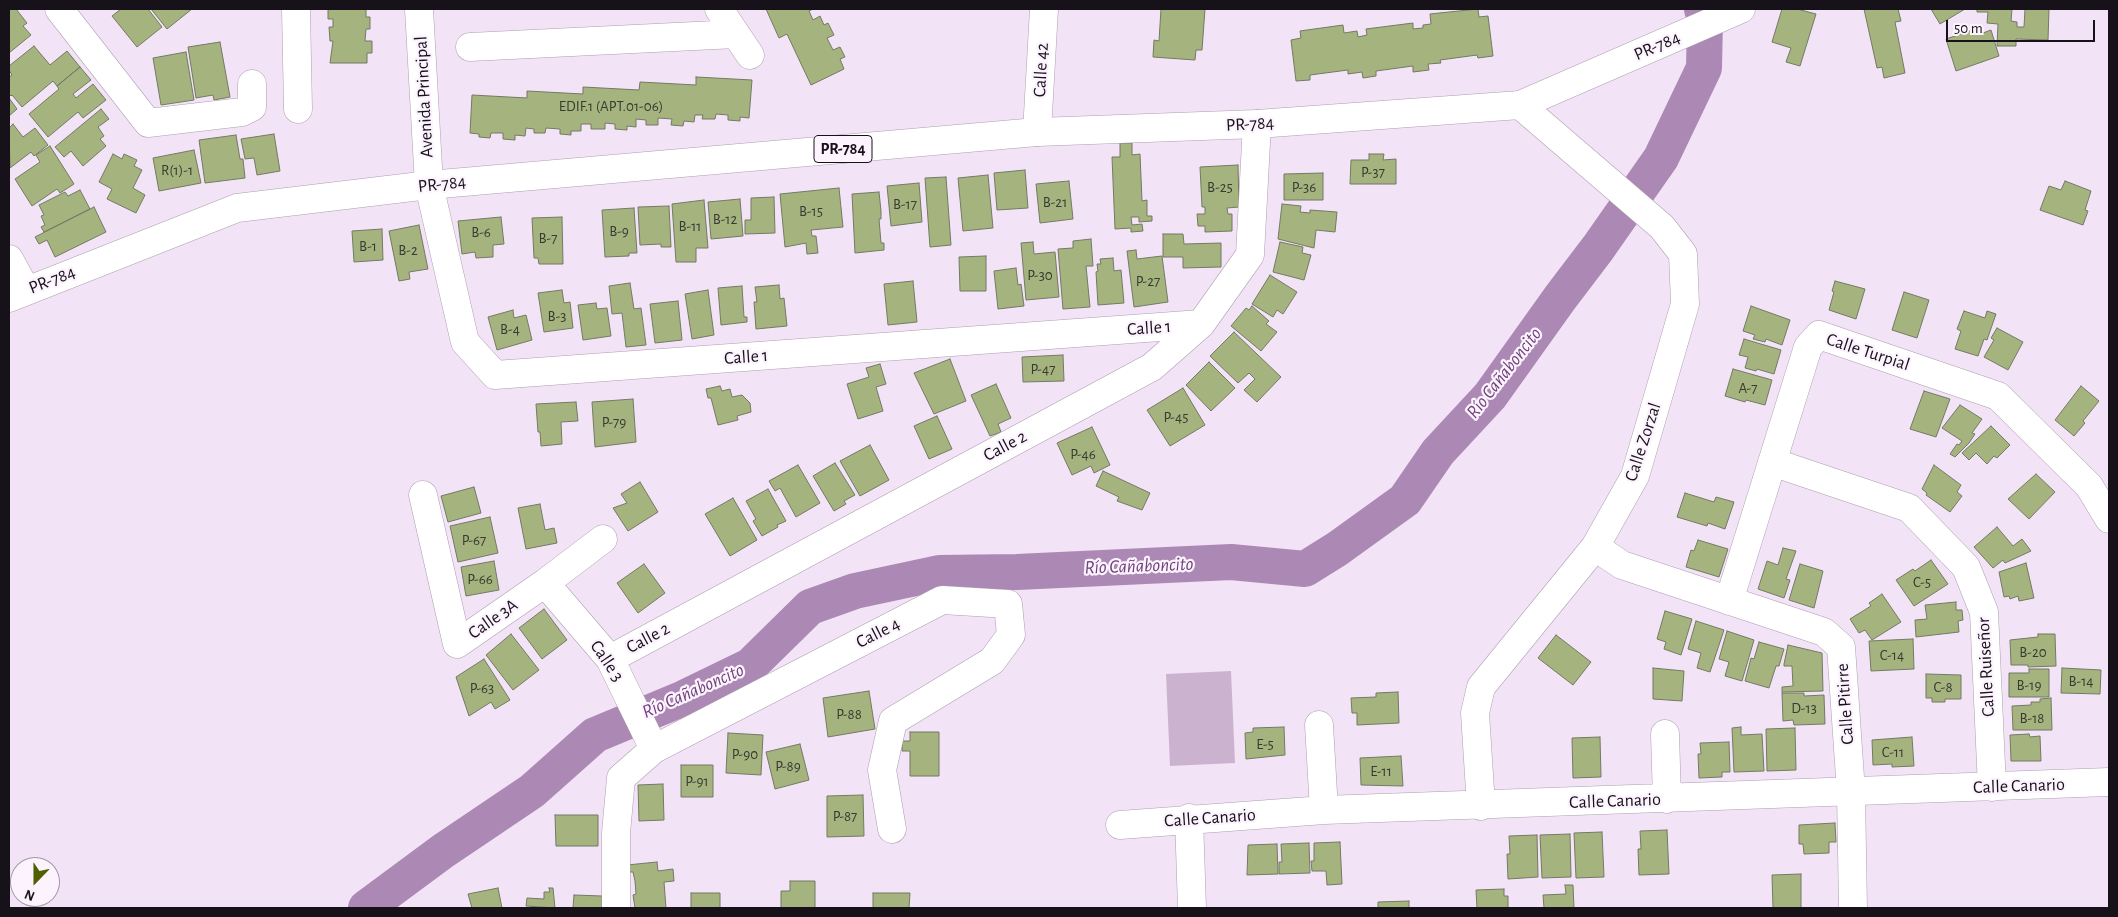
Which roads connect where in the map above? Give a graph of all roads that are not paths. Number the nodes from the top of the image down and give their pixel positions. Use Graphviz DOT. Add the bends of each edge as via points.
graph roads {
  1 [pos="296,9"];
  2 [pos="418,9"];
  3 [pos="719,9"];
  4 [pos="1044,9"];
  5 [pos="1738,10"];
  6 [pos="69,12"];
  7 [pos="470,48"];
  8 [pos="252,84"];
  9 [pos="1520,105"];
  10 [pos="298,109"];
  11 [pos="1257,124"];
  12 [pos="1038,132"];
  13 [pos="429,185"];
  14 [pos="9,259"];
  15 [pos="17,294"];
  16 [pos="1200,324"];
  17 [pos="1772,462"];
  18 [pos="423,495"];
  19 [pos="2109,519"];
  20 [pos="603,539"];
  21 [pos="1595,547"];
  22 [pos="545,583"];
  23 [pos="1729,601"];
  24 [pos="610,659"];
  25 [pos="1319,726"];
  26 [pos="1665,734"];
  27 [pos="649,738"];
  28 [pos="2109,782"];
  29 [pos="1992,787"];
  30 [pos="1851,792"];
  31 [pos="1667,799"];
  32 [pos="1481,806"];
  33 [pos="1324,810"];
  34 [pos="1189,818"];
  35 [pos="1120,825"];
  36 [pos="892,829"];
  37 [pos="616,908"];
  38 [pos="1192,908"];
  39 [pos="1853,908"];
  1 -- 10 [label="street"];
  2 -- 13 [label="street, Avenida Principal"];
  3 -- 7 [label="street" via="743,45"];
  4 -- 12 [label="street, Calle 42"];
  5 -- 9 [label="street, PR-784 / PR-784"];
  6 -- 8 [label="street" via="148,123 242,112 252,107"];
  9 -- 11 [label="street, PR-784 / PR-784"];
  9 -- 21 [label="street, Calle Zorzal" via="1662,227 1683,254 1685,304 1635,476"];
  11 -- 12 [label="street, PR-784 / PR-784"];
  11 -- 16 [label="street, Calle 2" via="1250,255"];
  12 -- 13 [label="street, PR-784 / PR-784"];
  13 -- 15 [label="street, PR-784 / PR-784" via="237,208"];
  13 -- 16 [label="street, Calle 1" via="465,342 495,375"];
  14 -- 15 [label="street"];
  16 -- 24 [label="street, Calle 2" via="1152,367"];
  17 -- 19 [label="street, Calle Turpial" via="1808,347 1819,335 1998,396 2089,486"];
  17 -- 23 [label="street, Calle Turpial"];
  17 -- 29 [label="street, Calle Ruiseñor" via="1909,508 1966,567 1984,612"];
  18 -- 22 [label="street, Calle 3A" via="457,644"];
  20 -- 22 [label="street, Calle 3A"];
  21 -- 23 [label="street, Calle Pitirre" via="1622,566"];
  21 -- 32 [label="street, Calle Zorzal" via="1481,687 1476,713"];
  22 -- 24 [label="street, Calle 3"];
  23 -- 30 [label="street, Calle Pitirre" via="1824,632 1841,647"];
  24 -- 27 [label="street, Calle 3"];
  25 -- 33 [label="street"];
  26 -- 31 [label="street"];
  27 -- 36 [label="street, Calle 4" via="942,600 1008,604 1011,636 992,661 893,721 882,770"];
  27 -- 37 [label="street, Calle 4" via="621,778 616,833"];
  28 -- 29 [label="street, Calle Canario"];
  29 -- 30 [label="street, Calle Canario"];
  30 -- 31 [label="street, Calle Canario"];
  30 -- 39 [label="street, Calle Pitirre"];
  31 -- 32 [label="street, Calle Canario"];
  32 -- 33 [label="street, Calle Canario"];
  33 -- 34 [label="street, Calle Canario"];
  34 -- 35 [label="street, Calle Canario"];
  34 -- 38 [label="street"];
}
